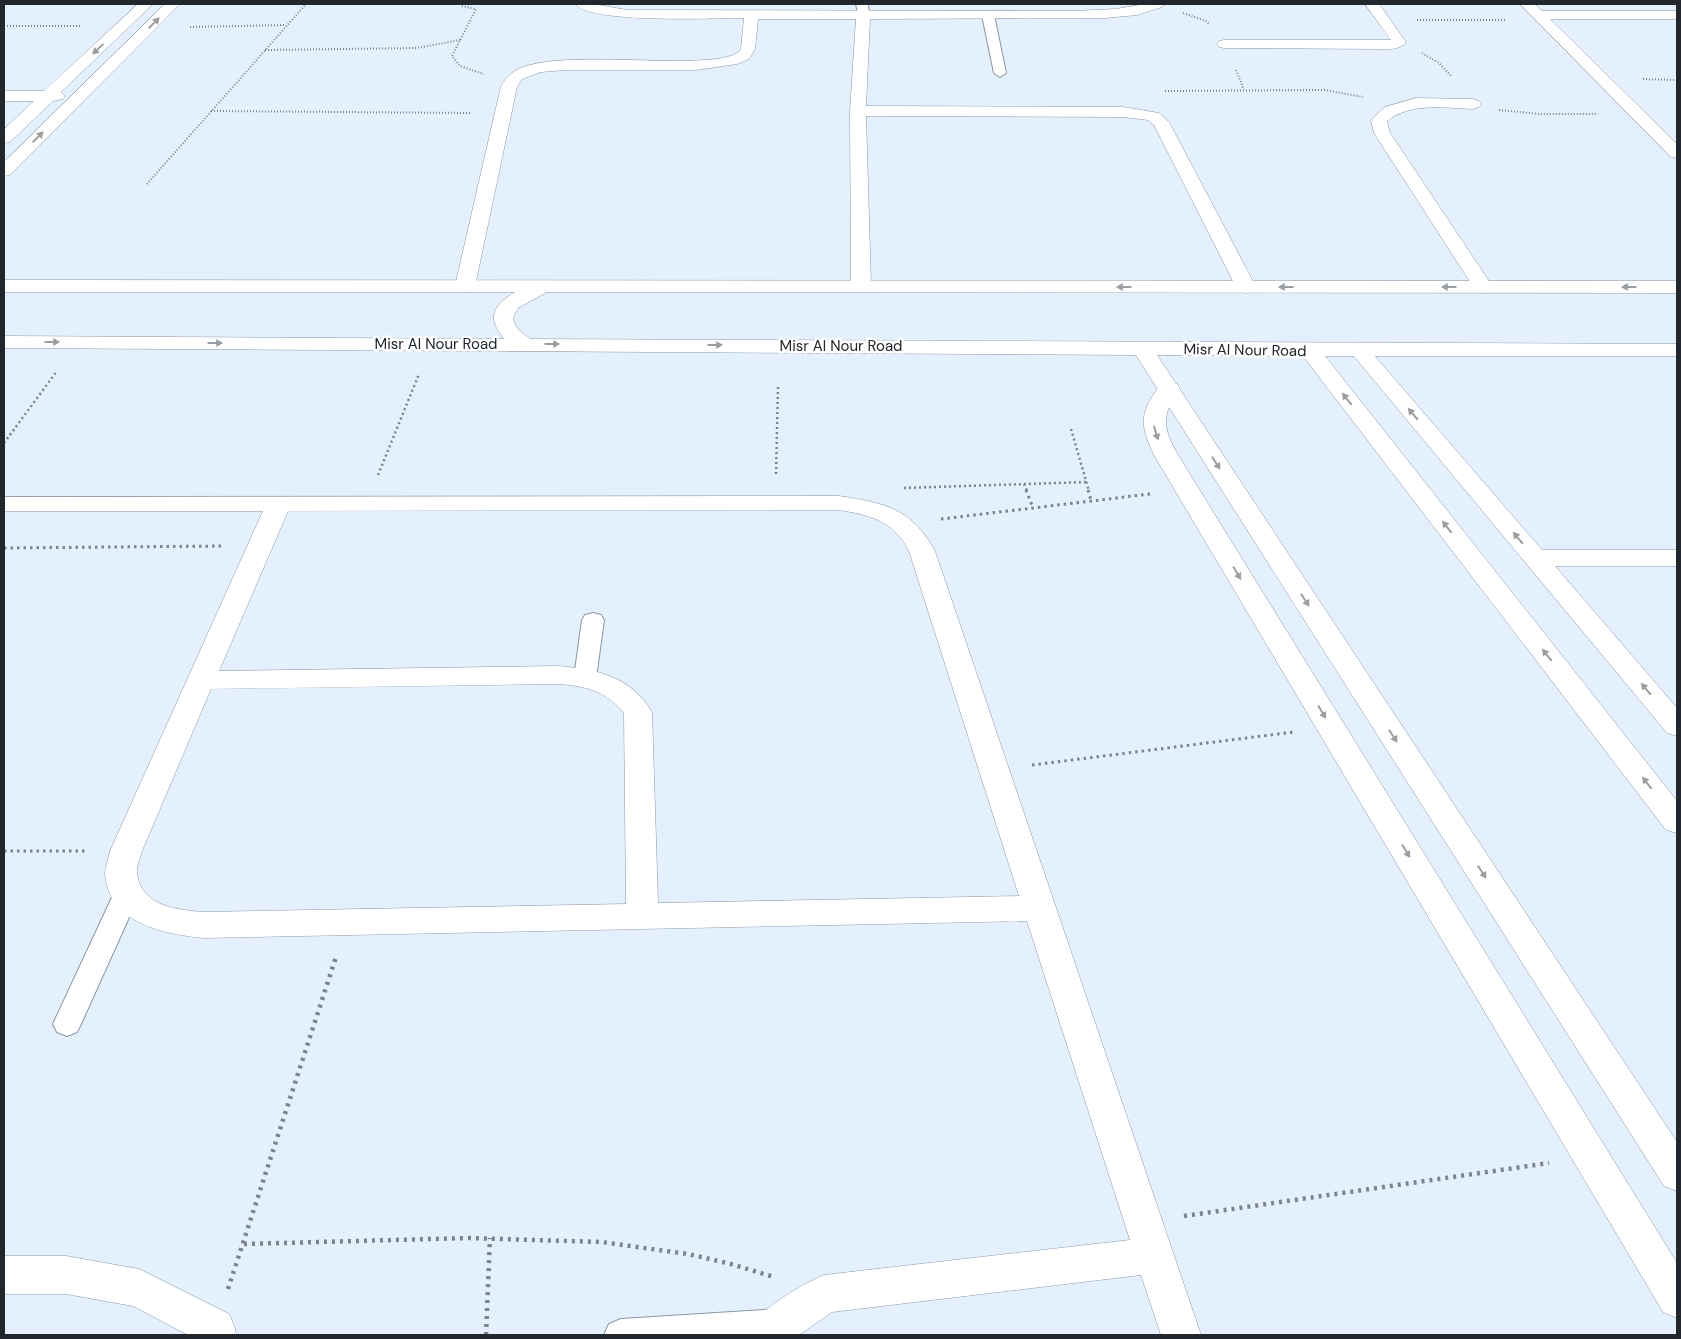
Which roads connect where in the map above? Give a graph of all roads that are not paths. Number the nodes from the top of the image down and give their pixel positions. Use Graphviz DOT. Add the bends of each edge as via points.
graph roads {
  1 [pos="146,4"];
  2 [pos="173,4"];
  3 [pos="582,4"];
  4 [pos="1157,4"];
  5 [pos="1372,4"];
  6 [pos="1527,4"];
  7 [pos="862,9"];
  8 [pos="751,15"];
  9 [pos="988,15"];
  10 [pos="1677,15"];
  11 [pos="1541,18"];
  12 [pos="1224,44"];
  13 [pos="1000,73"];
  14 [pos="4,96"];
  15 [pos="48,96"];
  16 [pos="80,96"];
  17 [pos="1473,104"];
  18 [pos="858,111"];
  19 [pos="4,138"];
  20 [pos="1677,152"];
  21 [pos="4,171"];
  22 [pos="1675,285"];
  23 [pos="4,286"];
  24 [pos="466,286"];
  25 [pos="546,286"];
  26 [pos="861,286"];
  27 [pos="1246,287"];
  28 [pos="1483,287"];
  29 [pos="4,342"];
  30 [pos="524,344"];
  31 [pos="1142,349"];
  32 [pos="1677,350"];
  33 [pos="1310,351"];
  34 [pos="1360,351"];
  35 [pos="1168,389"];
  36 [pos="279,503"];
  37 [pos="4,504"];
  38 [pos="1535,558"];
  39 [pos="1677,558"];
  40 [pos="593,620"];
  41 [pos="585,678"];
  42 [pos="201,680"];
  43 [pos="1677,726"];
  44 [pos="1677,822"];
  45 [pos="127,893"];
  46 [pos="1038,908"];
  47 [pos="642,917"];
  48 [pos="67,1024"];
  49 [pos="1677,1174"];
  50 [pos="1148,1238"];
  51 [pos="4,1275"];
  52 [pos="1677,1299"];
  53 [pos="775,1330"];
  54 [pos="215,1332"];
  55 [pos="621,1335"];
  56 [pos="1181,1335"];
  1 -- 15 [label="street, one-way"];
  16 -- 2 [label="street, one-way"];
  3 -- 8 [label="street" via="626,14"];
  4 -- 9 [label="street" via="1114,14"];
  5 -- 12 [label="street" via="1399,42 1393,45"];
  6 -- 11 [label="street"];
  7 -- 8 [label="street"];
  7 -- 9 [label="street"];
  7 -- 18 [label="street"];
  8 -- 24 [label="street" via="748,50 744,56 732,61 696,65 565,64 538,68 517,76 508,86"];
  9 -- 13 [label="lane"];
  10 -- 11 [label="street"];
  11 -- 20 [label="street"];
  14 -- 15 [label="street"];
  15 -- 16 [label="street"];
  15 -- 19 [label="street"];
  21 -- 16 [label="street, one-way"];
  17 -- 28 [label="street" via="1416,103 1391,110 1379,120 1382,133"];
  18 -- 26 [label="street"];
  18 -- 27 [label="street" via="1123,112 1146,115 1161,122"];
  22 -- 28 [label="street, one-way"];
  23 -- 24 [label="street"];
  24 -- 25 [label="street"];
  25 -- 26 [label="street"];
  25 -- 30 [label="street" via="526,293 504,314 503,325 510,336"];
  27 -- 26 [label="street, one-way"];
  28 -- 27 [label="street, one-way"];
  29 -- 30 [label="street, Misr Al Nour Road, one-way"];
  30 -- 31 [label="street, Misr Al Nour Road, one-way"];
  31 -- 33 [label="street, Misr Al Nour Road"];
  31 -- 35 [label="street"];
  32 -- 34 [label="street, Misr Al Nour Road"];
  33 -- 34 [label="street, Misr Al Nour Road"];
  44 -- 33 [label="street, one-way"];
  38 -- 34 [label="street, one-way"];
  35 -- 49 [label="street, one-way"];
  35 -- 52 [label="street, one-way" via="1156,404 1152,420 1157,439"];
  36 -- 37 [label="street"];
  36 -- 42 [label="street"];
  36 -- 46 [label="street" via="839,503 863,506 885,514 916,536 922,551"];
  38 -- 39 [label="street"];
  43 -- 38 [label="street, one-way"];
  40 -- 41 [label="lane"];
  41 -- 42 [label="street" via="559,675"];
  41 -- 47 [label="street" via="609,685 627,696 638,712"];
  42 -- 45 [label="street" via="126,850 121,873"];
  45 -- 47 [label="street" via="144,911 171,922 204,925"];
  45 -- 48 [label="lane"];
  46 -- 47 [label="street"];
  46 -- 50 [label="street"];
  50 -- 53 [label="street" via="824,1294"];
  50 -- 56 [label="street"];
  51 -- 54 [label="street" via="66,1275 139,1288"];
  53 -- 55 [label="lane"];
}
